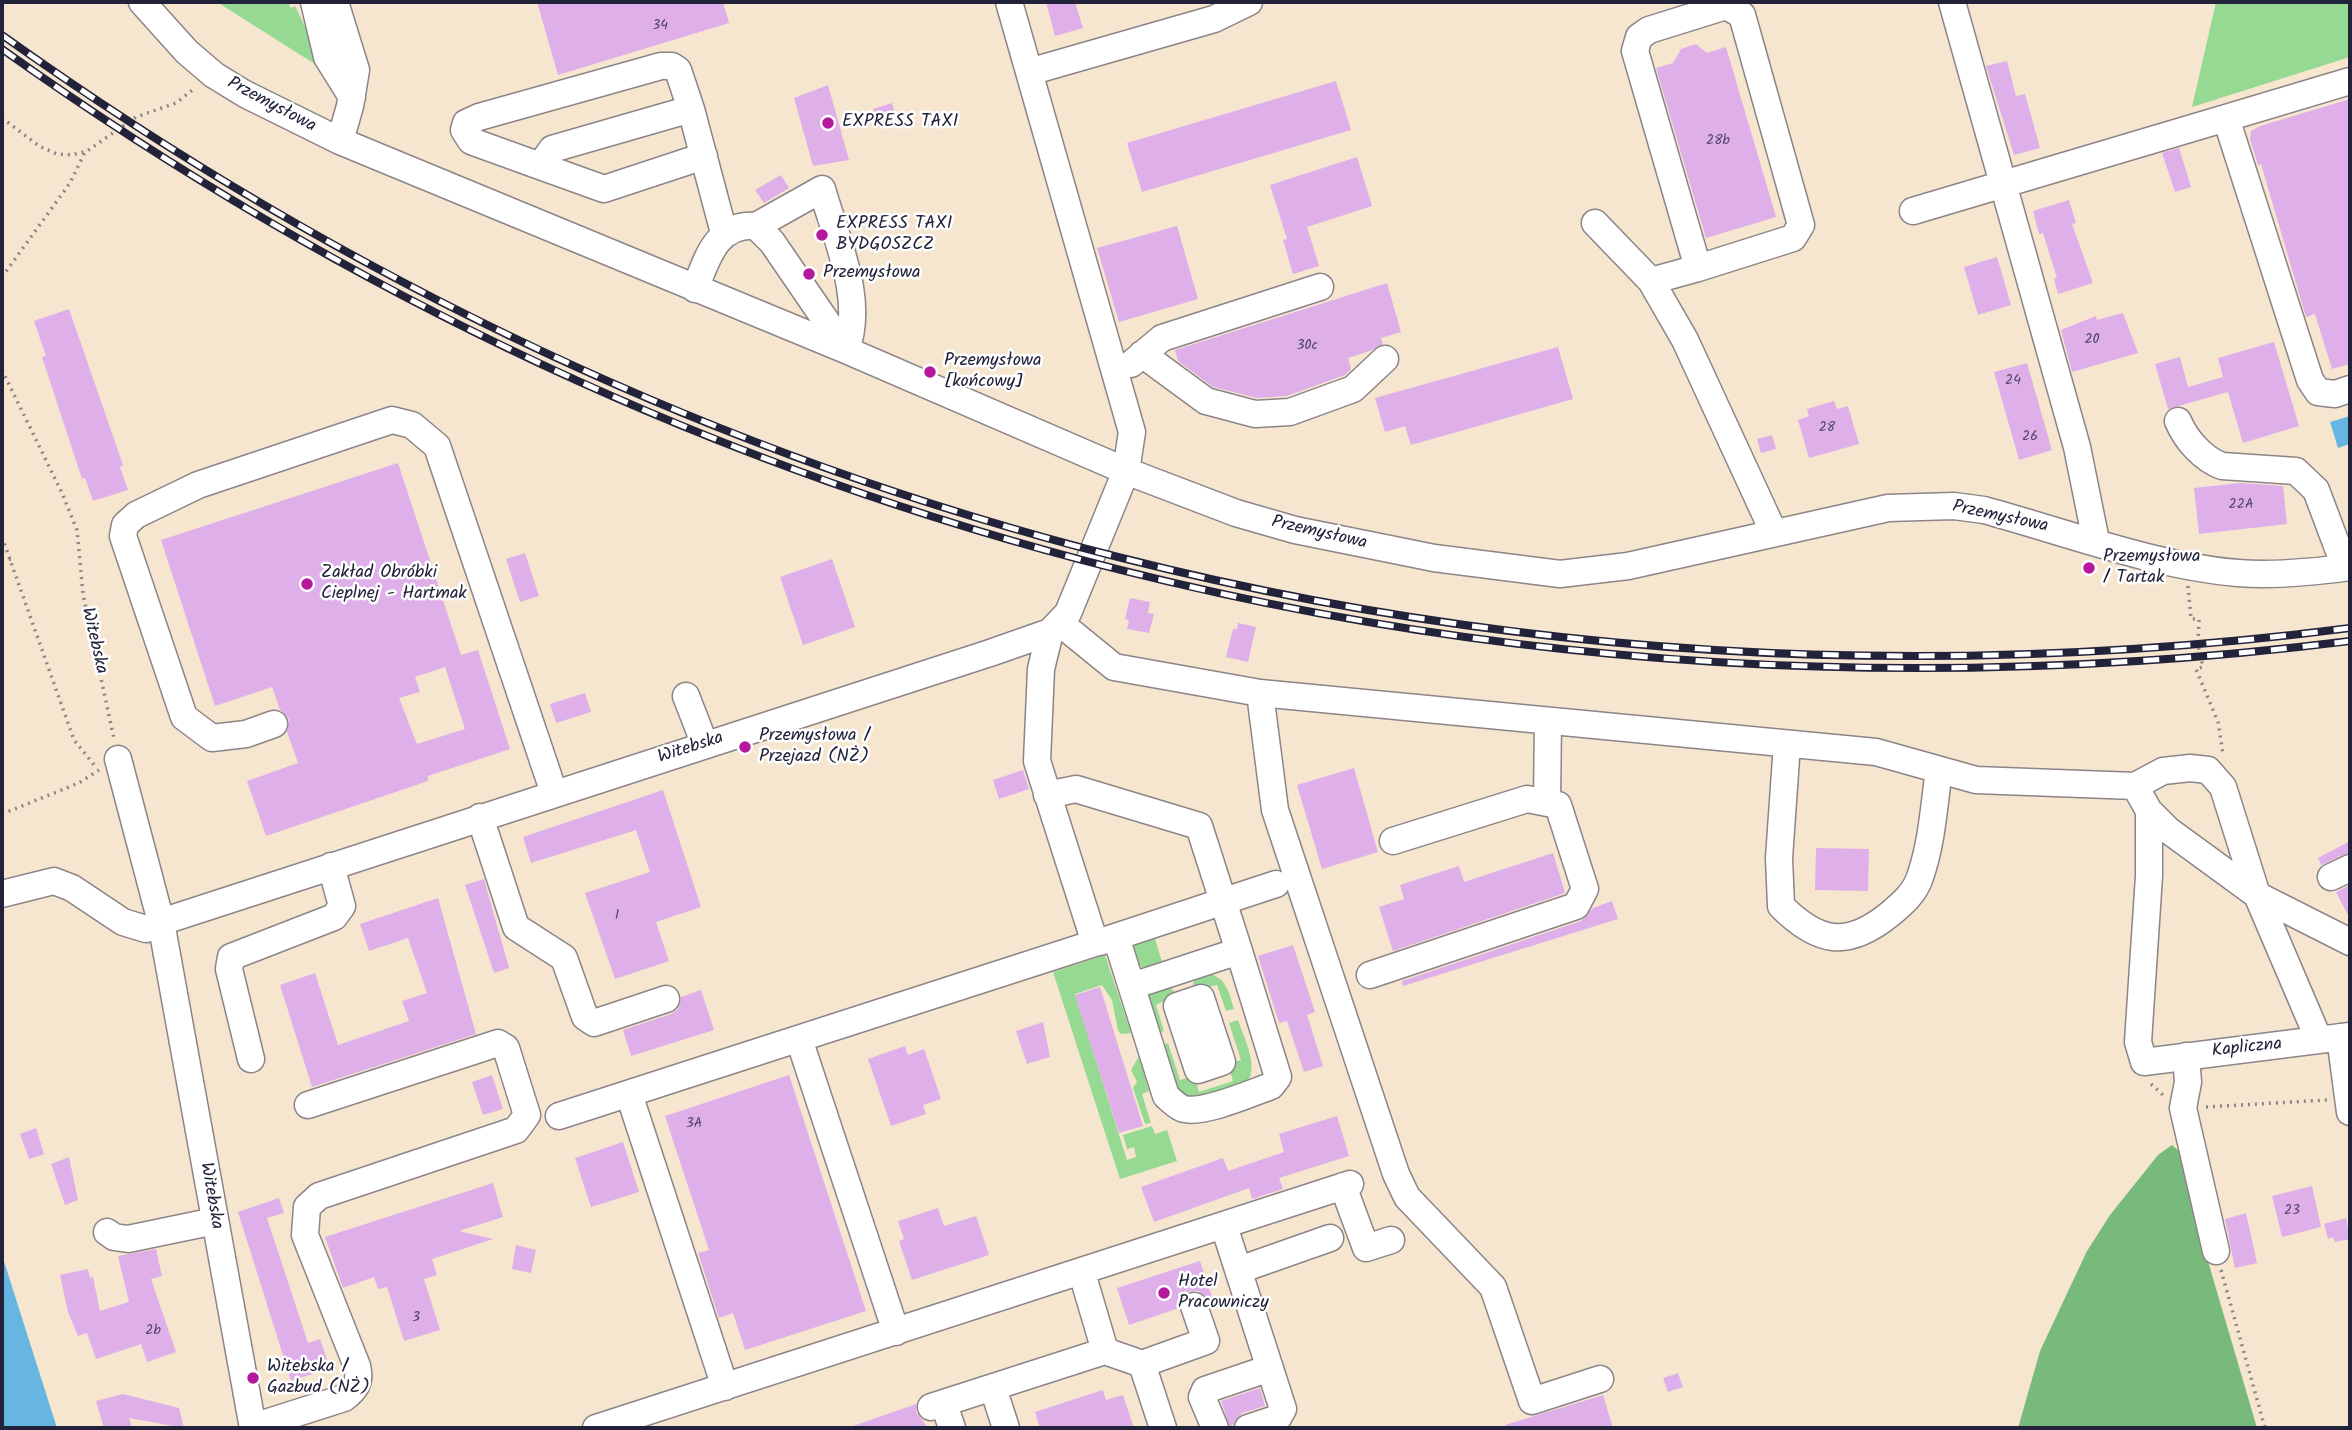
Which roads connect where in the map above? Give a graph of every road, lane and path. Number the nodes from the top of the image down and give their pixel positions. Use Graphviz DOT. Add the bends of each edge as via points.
graph roads {
  1 [pos="142,2"];
  2 [pos="300,2"];
  3 [pos="314,2"];
  4 [pos="335,2"];
  5 [pos="1009,2"];
  6 [pos="1952,2"];
  7 [pos="1235,5"];
  8 [pos="321,31"];
  9 [pos="208,70"];
  10 [pos="1029,72"];
  11 [pos="2350,81"];
  12 [pos="352,97"];
  13 [pos="691,109"];
  14 [pos="2,118"];
  15 [pos="2226,118"];
  16 [pos="340,141"];
  17 [pos="87,151"];
  18 [pos="704,156"];
  19 [pos="540,166"];
  20 [pos="2002,185"];
  21 [pos="1913,211"];
  22 [pos="1595,223"];
  23 [pos="756,226"];
  24 [pos="724,233"];
  25 [pos="1698,268"];
  26 [pos="2,277"];
  27 [pos="1651,281"];
  28 [pos="1320,287"];
  29 [pos="695,289"];
  30 [pos="846,350"];
  31 [pos="1142,354"];
  32 [pos="1385,359"];
  33 [pos="2,370"];
  34 [pos="1117,378"];
  35 [pos="2350,389"];
  36 [pos="2178,421"];
  37 [pos="1126,471"];
  38 [pos="1774,533"];
  39 [pos="2,537"];
  40 [pos="2096,541"];
  41 [pos="11,559"];
  42 [pos="2,561"];
  43 [pos="2347,567"];
  44 [pos="2188,580"];
  45 [pos="1055,628"];
  46 [pos="1260,693"];
  47 [pos="686,696"];
  48 [pos="1548,720"];
  49 [pos="274,724"];
  50 [pos="1787,744"];
  51 [pos="705,745"];
  52 [pos="108,765"];
  53 [pos="1939,770"];
  54 [pos="2135,786"];
  55 [pos="2223,788"];
  56 [pos="554,793"];
  57 [pos="1047,795"];
  58 [pos="1547,801"];
  59 [pos="2149,811"];
  60 [pos="2,814"];
  61 [pos="480,817"];
  62 [pos="1393,841"];
  63 [pos="331,866"];
  64 [pos="1276,884"];
  65 [pos="2,894"];
  66 [pos="2257,895"];
  67 [pos="1224,901"];
  68 [pos="161,922"];
  69 [pos="1106,940"];
  70 [pos="2350,942"];
  71 [pos="1239,951"];
  72 [pos="1178,971"];
  73 [pos="1370,975"];
  74 [pos="1132,986"];
  75 [pos="666,999"];
  76 [pos="1189,1002"];
  77 [pos="2337,1038"];
  78 [pos="799,1039"];
  79 [pos="2186,1056"];
  80 [pos="251,1059"];
  81 [pos="2144,1062"];
  82 [pos="629,1094"];
  83 [pos="308,1105"];
  84 [pos="2349,1106"];
  85 [pos="2183,1108"];
  86 [pos="559,1116"];
  87 [pos="215,1221"];
  88 [pos="1224,1226"];
  89 [pos="107,1232"];
  90 [pos="1330,1238"];
  91 [pos="1391,1240"];
  92 [pos="2216,1251"];
  93 [pos="1239,1270"];
  94 [pos="1082,1273"];
  95 [pos="1194,1306"];
  96 [pos="896,1332"];
  97 [pos="1105,1351"];
  98 [pos="1142,1364"];
  99 [pos="1270,1367"];
  100 [pos="1600,1378"];
  101 [pos="725,1387"];
  102 [pos="993,1388"];
  103 [pos="943,1413"];
  104 [pos="253,1428"];
  105 [pos="596,1428"];
  106 [pos="1006,1428"];
  107 [pos="1163,1428"];
  108 [pos="1215,1428"];
  109 [pos="1248,1428"];
  110 [pos="2265,1428"];
  1 -- 9 [label="street, Przemysłowa"];
  2 -- 8 [label="street"];
  3 -- 8 [label="street"];
  4 -- 12 [label="street" via="356,70"];
  5 -- 10 [label="street"];
  6 -- 20 [label="street"];
  7 -- 10 [label="street" via="1214,19"];
  8 -- 12 [label="street" via="327,57"];
  9 -- 16 [label="street, Przemysłowa" via="245,94"];
  9 -- 17 [label="path" via="198,86 176,103 136,117"];
  10 -- 34 [label="street"];
  11 -- 15 [label="street"];
  12 -- 16 [label="street"];
  13 -- 18 [label="street"];
  13 -- 19 [label="street" via="552,149"];
  13 -- 19 [label="street" via="678,69 661,66 467,123 464,130 471,141"];
  14 -- 17 [label="path" via="57,154"];
  15 -- 20 [label="street"];
  15 -- 35 [label="street" via="2310,380 2319,392"];
  16 -- 29 [label="street, Przemysłowa"];
  17 -- 26 [label="path" via="70,183"];
  18 -- 19 [label="street" via="604,189"];
  18 -- 24 [label="street"];
  20 -- 21 [label="street"];
  20 -- 40 [label="street" via="2077,447"];
  22 -- 27 [label="street"];
  23 -- 24 [label="street"];
  23 -- 30 [label="street" via="772,242"];
  23 -- 30 [label="street" via="822,189 852,297"];
  24 -- 29 [label="street" via="708,255"];
  25 -- 25 [label="street" via="1635,51 1639,37 1649,30 1726,6 1742,15 1801,225 1793,239"];
  25 -- 27 [label="street"];
  27 -- 38 [label="street" via="1685,340"];
  28 -- 31 [label="street" via="1162,338"];
  29 -- 30 [label="street, Przemysłowa"];
  30 -- 37 [label="street, Przemysłowa"];
  31 -- 32 [label="street" via="1206,401 1255,414 1290,412 1353,388"];
  31 -- 34 [label="street"];
  33 -- 52 [label="path, Witebska" via="77,530"];
  34 -- 37 [label="street" via="1132,432"];
  36 -- 43 [label="street" via="2184,435 2211,462 2296,471 2316,490"];
  37 -- 38 [label="street, Przemysłowa" via="1294,530 1526,572 1560,574 1628,566"];
  37 -- 45 [label="street" via="1069,613"];
  38 -- 40 [label="street, Przemysłowa" via="1888,508 1954,506"];
  39 -- 41 [label="path"];
  40 -- 43 [label="street, Przemysłowa" via="2168,561 2238,573"];
  41 -- 42 [label="path"];
  41 -- 52 [label="path" via="74,740"];
  44 -- 55 [label="path" via="2191,619 2199,619 2203,667 2196,669 2218,722"];
  45 -- 46 [label="street" via="1114,667"];
  45 -- 51 [label="street, Witebska"];
  45 -- 57 [label="street" via="1041,669 1037,743"];
  46 -- 48 [label="street"];
  46 -- 100 [label="street" via="1275,810 1407,1197 1493,1287 1532,1401"];
  47 -- 51 [label="street"];
  48 -- 50 [label="street"];
  48 -- 58 [label="street"];
  49 -- 56 [label="street" via="212,738 184,717 123,536 125,524 198,485 392,420 412,425 437,446"];
  50 -- 53 [label="street" via="1876,752"];
  50 -- 53 [label="street" via="1779,858 1781,906 1803,928 1822,936 1855,936 1908,900 1920,879"];
  51 -- 56 [label="street, Witebska"];
  52 -- 60 [label="path" via="79,783"];
  52 -- 68 [label="street, Witebska"];
  53 -- 54 [label="street" via="1976,780"];
  54 -- 55 [label="street" via="2163,771 2190,768 2208,770"];
  54 -- 59 [label="street"];
  55 -- 66 [label="street"];
  56 -- 61 [label="street, Witebska"];
  57 -- 67 [label="street" via="1076,789 1199,826"];
  57 -- 69 [label="street"];
  58 -- 62 [label="street" via="1527,799"];
  58 -- 73 [label="street" via="1558,805 1585,890 1581,902"];
  59 -- 66 [label="street"];
  59 -- 81 [label="street" via="2138,1042"];
  61 -- 63 [label="street, Witebska"];
  61 -- 75 [label="street" via="516,927 564,958 585,1017 594,1023"];
  63 -- 68 [label="street, Witebska"];
  63 -- 80 [label="street" via="342,906 334,918 231,957 229,969"];
  64 -- 67 [label="street"];
  65 -- 68 [label="street" via="54,881 123,922 146,929"];
  66 -- 70 [label="street"];
  66 -- 77 [label="street"];
  67 -- 69 [label="street"];
  67 -- 71 [label="street"];
  68 -- 87 [label="street, Witebska"];
  69 -- 74 [label="street"];
  69 -- 78 [label="street"];
  71 -- 72 [label="street"];
  71 -- 74 [label="street" via="1278,1077 1271,1086 1198,1110 1181,1108 1167,1096"];
  72 -- 74 [label="street"];
  72 -- 76 [label="street"];
  77 -- 79 [label="street, Kapliczna"];
  77 -- 84 [label="street"];
  78 -- 82 [label="street"];
  78 -- 96 [label="street"];
  79 -- 81 [label="street, Kapliczna"];
  79 -- 85 [label="street" via="2189,1082"];
  81 -- 85 [label="path" via="2152,1087"];
  82 -- 86 [label="street"];
  82 -- 101 [label="street"];
  83 -- 104 [label="street" via="498,1044 506,1048 527,1115 516,1130 318,1196 307,1207 305,1235 357,1366 358,1382 344,1398"];
  84 -- 85 [label="path"];
  85 -- 92 [label="street"];
  87 -- 89 [label="street" via="128,1239"];
  87 -- 104 [label="street, Witebska"];
  88 -- 91 [label="street" via="1346,1185 1366,1248"];
  88 -- 93 [label="street"];
  88 -- 94 [label="street"];
  90 -- 93 [label="street"];
  92 -- 110 [label="path"];
  93 -- 99 [label="street"];
  94 -- 96 [label="street"];
  94 -- 97 [label="street"];
  95 -- 98 [label="street" via="1206,1342"];
  96 -- 101 [label="street"];
  97 -- 98 [label="street"];
  97 -- 102 [label="street"];
  98 -- 107 [label="street"];
  99 -- 108 [label="street" via="1205,1390 1202,1397"];
  99 -- 109 [label="street" via="1283,1409 1278,1418"];
  101 -- 105 [label="street"];
  102 -- 103 [label="street"];
  102 -- 106 [label="street"];
}
